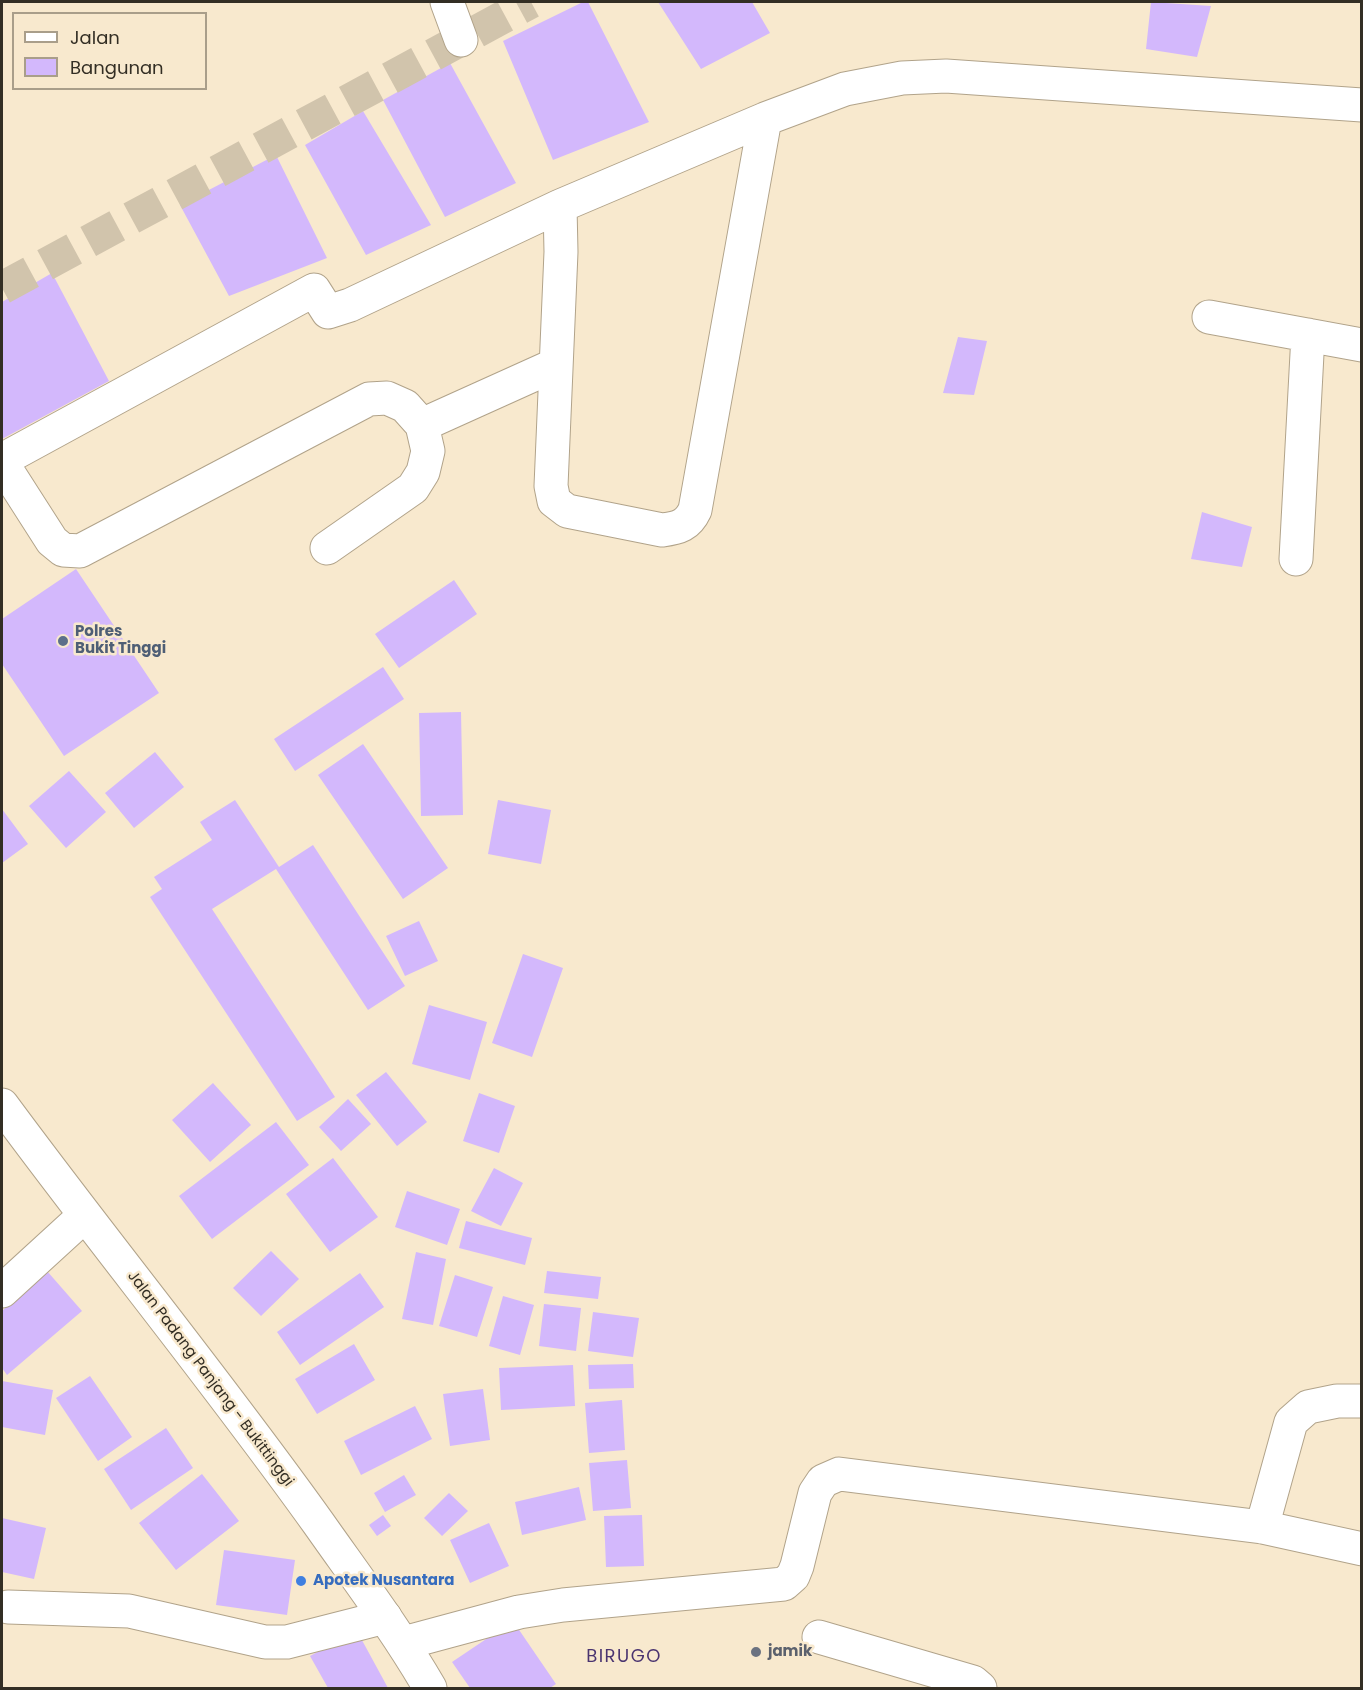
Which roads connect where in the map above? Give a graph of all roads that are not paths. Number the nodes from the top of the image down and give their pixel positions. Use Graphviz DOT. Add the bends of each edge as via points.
graph roads {
  1 [pos="447,2"];
  2 [pos="461,40"];
  3 [pos="1362,105"];
  4 [pos="765,119"];
  5 [pos="560,206"];
  6 [pos="1209,316"];
  7 [pos="1308,335"];
  8 [pos="1362,345"];
  9 [pos="555,365"];
  10 [pos="422,425"];
  11 [pos="2,462"];
  12 [pos="327,548"];
  13 [pos="1296,559"];
  14 [pos="2,1104"];
  15 [pos="84,1216"];
  16 [pos="2,1291"];
  17 [pos="1362,1401"];
  18 [pos="1262,1527"];
  19 [pos="1362,1549"];
  20 [pos="8,1607"];
  21 [pos="385,1617"];
  22 [pos="819,1637"];
  23 [pos="404,1643"];
  24 [pos="430,1689"];
  25 [pos="980,1689"];
  1 -- 2 [label="main road"];
  3 -- 4 [label="main road" via="946,76 902,78 845,89"];
  4 -- 5 [label="main road"];
  4 -- 9 [label="main road" via="695,510 689,522 677,529 662,530 567,511 554,501 551,486"];
  5 -- 9 [label="main road"];
  5 -- 11 [label="main road" via="350,305 328,312 314,290"];
  6 -- 7 [label="main road"];
  7 -- 8 [label="main road"];
  7 -- 13 [label="main road"];
  9 -- 10 [label="main road"];
  10 -- 11 [label="main road" via="405,406 387,398 369,399 80,551 63,550 52,541"];
  10 -- 12 [label="main road" via="428,451 423,472 413,488"];
  14 -- 15 [label="main road, Jalan Padang Panjang - Bukittinggi"];
  15 -- 16 [label="main road"];
  15 -- 21 [label="main road, Jalan Padang Panjang - Bukittinggi" via="241,1414"];
  17 -- 18 [label="main road" via="1308,1407 1291,1422"];
  18 -- 19 [label="main road"];
  18 -- 23 [label="main road" via="839,1474 823,1481 815,1493 793,1576 784,1584 563,1605 519,1612"];
  20 -- 21 [label="main road" via="129,1611 265,1642 287,1642"];
  21 -- 23 [label="main road, Jalan Padang Panjang - Bukittinggi"];
  22 -- 25 [label="main road" via="973,1682"];
  23 -- 24 [label="main road, Jalan Padang Panjang - Bukittinggi"];
}
